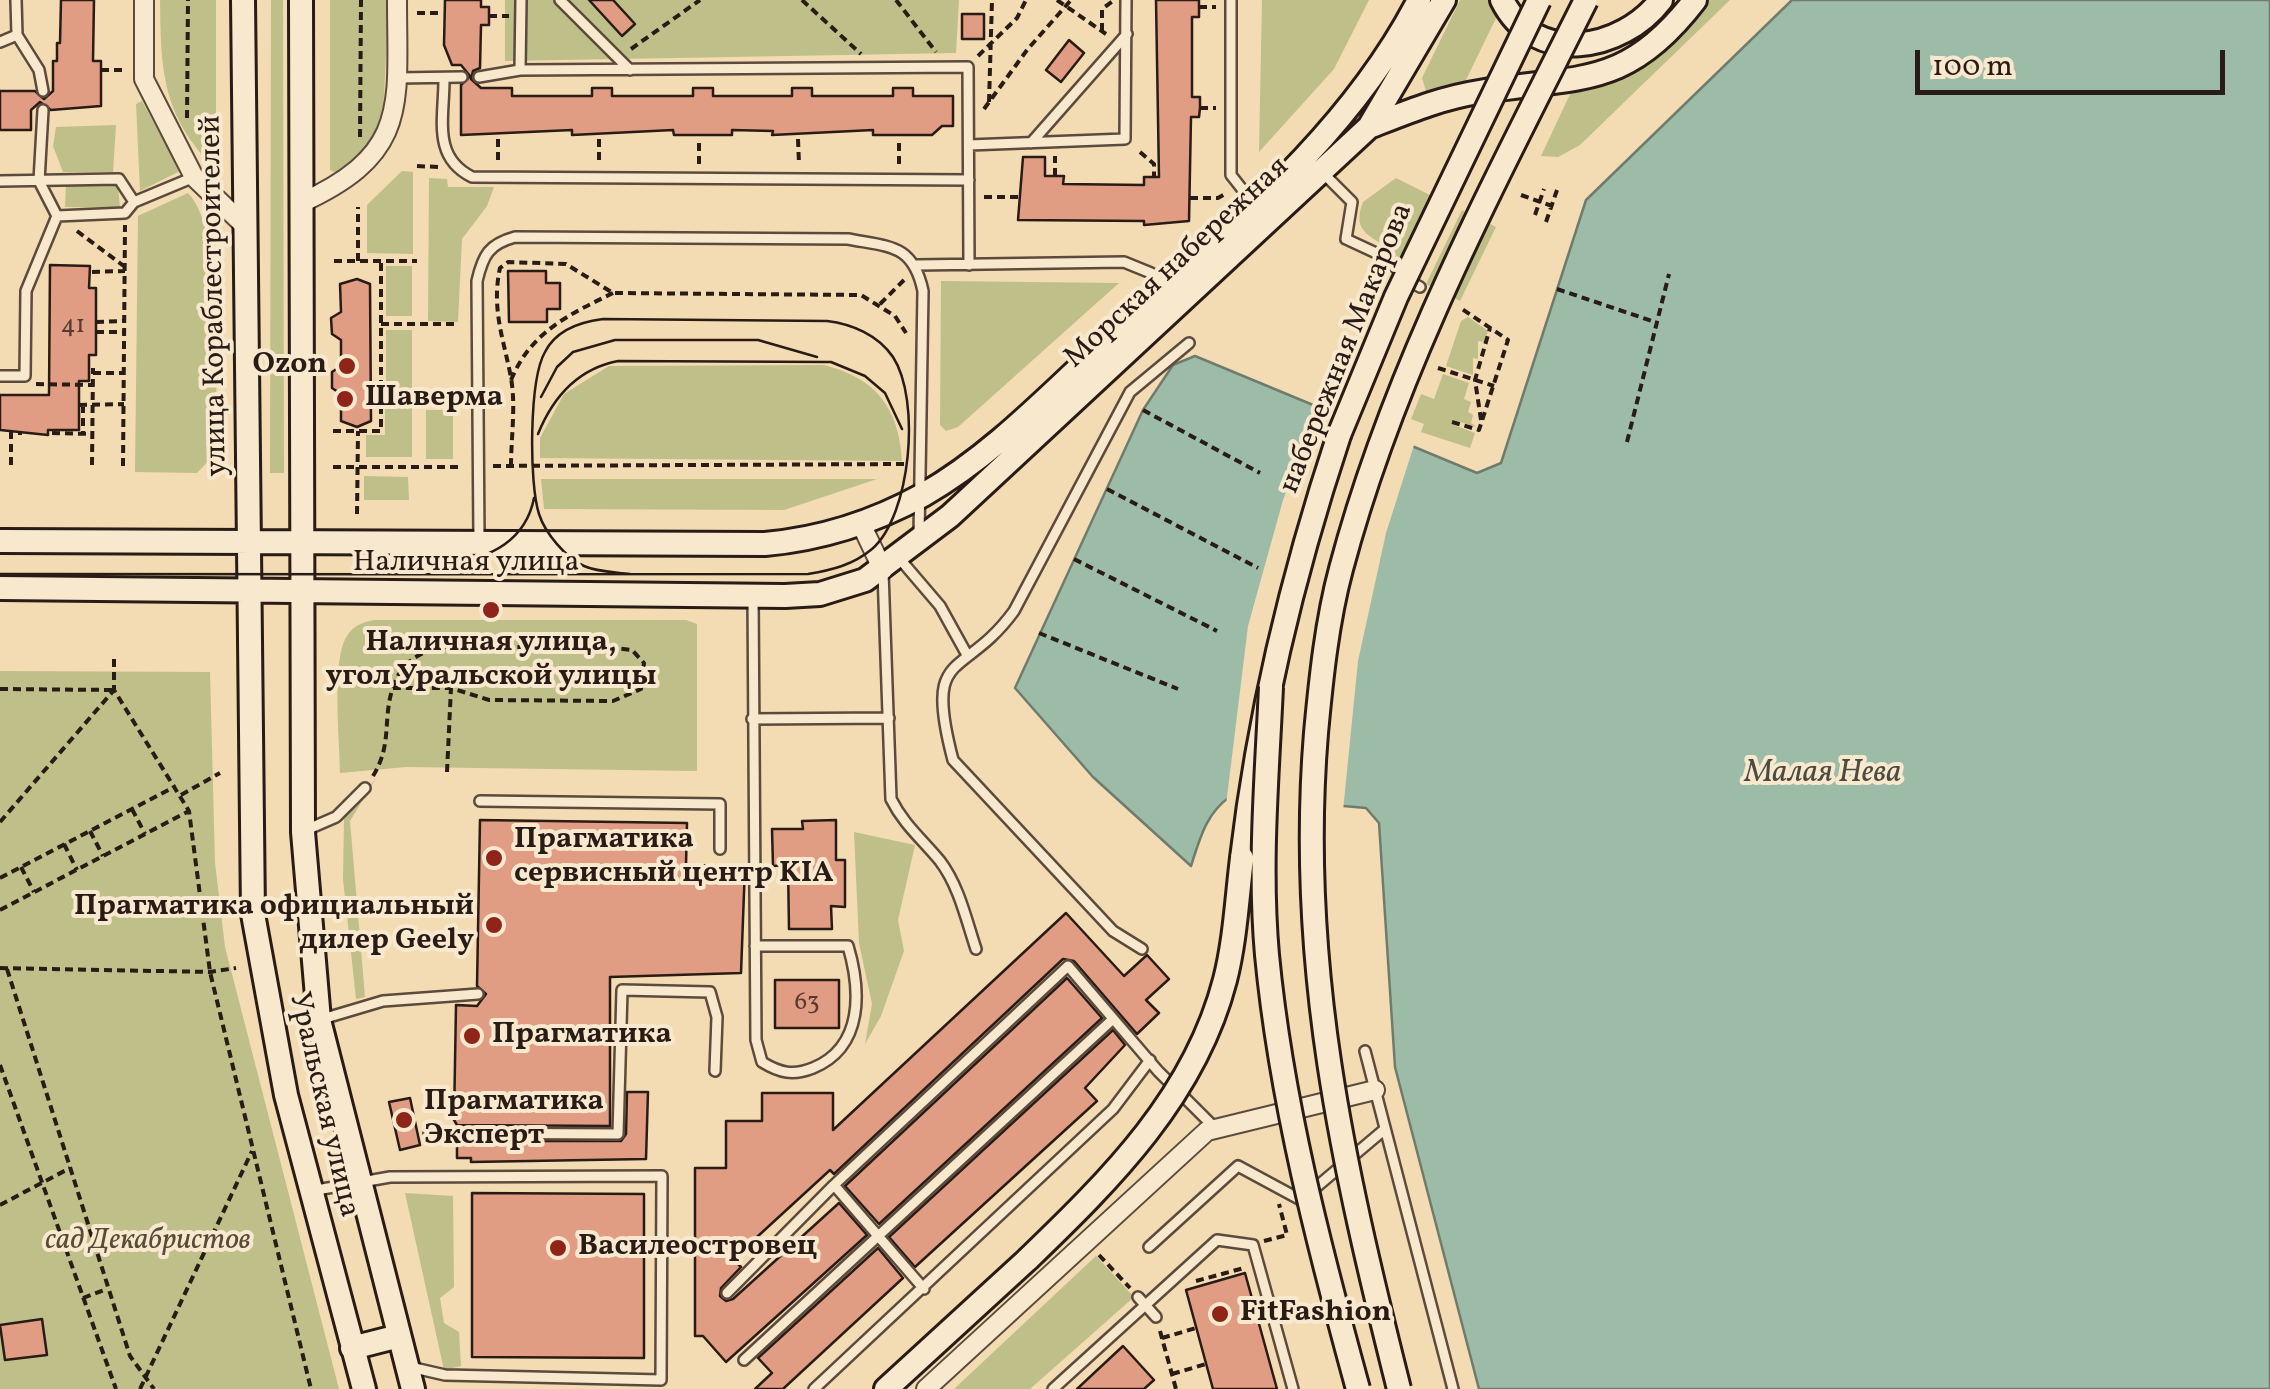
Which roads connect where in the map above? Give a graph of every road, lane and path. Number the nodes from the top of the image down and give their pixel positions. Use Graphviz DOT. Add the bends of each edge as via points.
graph roads {
  1 [pos="16,0"];
  2 [pos="144,0"];
  3 [pos="188,0"];
  4 [pos="243,0"];
  5 [pos="301,0"];
  6 [pos="361,0"];
  7 [pos="397,0"];
  8 [pos="521,0"];
  9 [pos="560,0"];
  10 [pos="700,0"];
  11 [pos="802,0"];
  12 [pos="896,0"];
  13 [pos="992,0"];
  14 [pos="1026,0"];
  15 [pos="1056,0"];
  16 [pos="1071,0"];
  17 [pos="1114,0"];
  18 [pos="1126,0"];
  19 [pos="1231,0"];
  20 [pos="1420,0"];
  21 [pos="1444,0"];
  22 [pos="1502,0"];
  23 [pos="1539,0"];
  24 [pos="1586,0"];
  25 [pos="1662,0"];
  26 [pos="1695,0"];
  27 [pos="1065,7"];
  28 [pos="417,13"];
  29 [pos="441,13"];
  30 [pos="1102,31"];
  31 [pos="17,35"];
  32 [pos="1123,38"];
  33 [pos="991,40"];
  34 [pos="0,42"];
  35 [pos="618,58"];
  36 [pos="968,67"];
  37 [pos="876,68"];
  38 [pos="948,68"];
  39 [pos="101,70"];
  40 [pos="126,70"];
  41 [pos="520,70"];
  42 [pos="630,70"];
  43 [pos="462,76"];
  44 [pos="480,77"];
  45 [pos="397,78"];
  46 [pos="444,79"];
  47 [pos="43,91"];
  48 [pos="989,102"];
  49 [pos="43,110"];
  50 [pos="187,126"];
  51 [pos="1369,127"];
  52 [pos="498,139"];
  53 [pos="599,139"];
  54 [pos="700,139"];
  55 [pos="798,139"];
  56 [pos="899,139"];
  57 [pos="968,140"];
  58 [pos="1031,143"];
  59 [pos="360,152"];
  60 [pos="1055,152"];
  61 [pos="1140,152"];
  62 [pos="417,166"];
  63 [pos="453,168"];
  64 [pos="1322,172"];
  65 [pos="1055,176"];
  66 [pos="1154,177"];
  67 [pos="194,178"];
  68 [pos="498,178"];
  69 [pos="599,178"];
  70 [pos="699,178"];
  71 [pos="798,179"];
  72 [pos="39,180"];
  73 [pos="899,180"];
  74 [pos="969,180"];
  75 [pos="0,181"];
  76 [pos="1239,185"];
  77 [pos="1544,189"];
  78 [pos="1557,190"];
  79 [pos="1521,195"];
  80 [pos="969,198"];
  81 [pos="1018,198"];
  82 [pos="1190,198"];
  83 [pos="134,202"];
  84 [pos="1540,202"];
  85 [pos="301,203"];
  86 [pos="1255,206"];
  87 [pos="1552,206"];
  88 [pos="358,207"];
  89 [pos="125,214"];
  90 [pos="1534,215"];
  91 [pos="56,216"];
  92 [pos="1546,222"];
  93 [pos="244,225"];
  94 [pos="334,261"];
  95 [pos="358,261"];
  96 [pos="381,261"];
  97 [pos="417,261"];
  98 [pos="918,265"];
  99 [pos="969,265"];
  100 [pos="125,269"];
  101 [pos="92,272"];
  102 [pos="1670,274"];
  103 [pos="1166,288"];
  104 [pos="1420,288"];
  105 [pos="1557,289"];
  106 [pos="613,292"];
  107 [pos="880,304"];
  108 [pos="1462,309"];
  109 [pos="96,322"];
  110 [pos="124,322"];
  111 [pos="1655,322"];
  112 [pos="381,324"];
  113 [pos="459,324"];
  114 [pos="1490,328"];
  115 [pos="96,332"];
  116 [pos="124,332"];
  117 [pos="910,343"];
  118 [pos="1188,343"];
  119 [pos="1438,368"];
  120 [pos="124,373"];
  121 [pos="0,376"];
  122 [pos="25,376"];
  123 [pos="511,380"];
  124 [pos="1475,380"];
  125 [pos="92,384"];
  126 [pos="1494,386"];
  127 [pos="381,402"];
  128 [pos="460,402"];
  129 [pos="124,404"];
  130 [pos="92,405"];
  131 [pos="1143,410"];
  132 [pos="1452,422"];
  133 [pos="1482,423"];
  134 [pos="333,430"];
  135 [pos="358,430"];
  136 [pos="22,433"];
  137 [pos="52,433"];
  138 [pos="84,434"];
  139 [pos="92,434"];
  140 [pos="1628,442"];
  141 [pos="912,461"];
  142 [pos="11,465"];
  143 [pos="92,466"];
  144 [pos="123,466"];
  145 [pos="478,466"];
  146 [pos="511,466"];
  147 [pos="357,467"];
  148 [pos="333,468"];
  149 [pos="1260,473"];
  150 [pos="1107,489"];
  151 [pos="922,496"];
  152 [pos="357,514"];
  153 [pos="861,524"];
  154 [pos="250,540"];
  155 [pos="305,540"];
  156 [pos="0,541"];
  157 [pos="478,542"];
  158 [pos="900,557"];
  159 [pos="1074,558"];
  160 [pos="1258,568"];
  161 [pos="0,588"];
  162 [pos="250,591"];
  163 [pos="306,592"];
  164 [pos="754,596"];
  165 [pos="1217,631"];
  166 [pos="1039,633"];
  167 [pos="966,653"];
  168 [pos="114,659"];
  169 [pos="1270,687"];
  170 [pos="393,688"];
  171 [pos="451,688"];
  172 [pos="0,689"];
  173 [pos="1178,689"];
  174 [pos="114,690"];
  175 [pos="888,718"];
  176 [pos="752,719"];
  177 [pos="447,772"];
  178 [pos="220,773"];
  179 [pos="176,786"];
  180 [pos="365,788"];
  181 [pos="181,795"];
  182 [pos="480,801"];
  183 [pos="132,809"];
  184 [pos="189,811"];
  185 [pos="0,822"];
  186 [pos="90,831"];
  187 [pos="303,832"];
  188 [pos="145,834"];
  189 [pos="64,844"];
  190 [pos="720,849"];
  191 [pos="103,856"];
  192 [pos="21,867"];
  193 [pos="77,870"];
  194 [pos="0,878"];
  195 [pos="34,892"];
  196 [pos="0,910"];
  197 [pos="755,946"];
  198 [pos="1142,949"];
  199 [pos="976,950"];
  200 [pos="0,968"];
  201 [pos="236,968"];
  202 [pos="7,969"];
  203 [pos="210,972"];
  204 [pos="478,994"];
  205 [pos="1113,1019"];
  206 [pos="319,1020"];
  207 [pos="1365,1051"];
  208 [pos="1150,1060"];
  209 [pos="0,1065"];
  210 [pos="715,1071"];
  211 [pos="1376,1090"];
  212 [pos="1215,1128"];
  213 [pos="1386,1128"];
  214 [pos="429,1133"];
  215 [pos="252,1151"];
  216 [pos="70,1168"];
  217 [pos="359,1180"];
  218 [pos="42,1183"];
  219 [pos="834,1185"];
  220 [pos="1274,1186"];
  221 [pos="311,1192"];
  222 [pos="0,1205"];
  223 [pos="878,1238"];
  224 [pos="1275,1238"];
  225 [pos="1149,1247"];
  226 [pos="1096,1251"];
  227 [pos="1249,1267"];
  228 [pos="1183,1285"];
  229 [pos="108,1288"];
  230 [pos="924,1289"];
  231 [pos="728,1293"];
  232 [pos="83,1298"];
  233 [pos="1142,1301"];
  234 [pos="1156,1317"];
  235 [pos="1196,1328"];
  236 [pos="399,1336"];
  237 [pos="1162,1338"];
  238 [pos="352,1348"];
  239 [pos="744,1360"];
  240 [pos="1206,1364"];
  241 [pos="1172,1374"];
  242 [pos="145,1378"];
  243 [pos="410,1378"];
  244 [pos="116,1389"];
  245 [pos="140,1389"];
  246 [pos="154,1389"];
  247 [pos="312,1389"];
  248 [pos="364,1389"];
  249 [pos="814,1389"];
  250 [pos="886,1389"];
  251 [pos="926,1389"];
  252 [pos="1053,1389"];
  253 [pos="1176,1389"];
  254 [pos="1293,1389"];
  255 [pos="1358,1389"];
  256 [pos="1400,1389"];
  257 [pos="1453,1389"];
  1 -- 31 [label="lane"];
  2 -- 67 [label="street" via="144,79"];
  3 -- 50 [label="path"];
  4 -- 93 [label="main road, улица Кораблестроителей"];
  5 -- 85 [label="main road"];
  6 -- 59 [label="path"];
  7 -- 45 [label="street"];
  8 -- 41 [label="lane"];
  9 -- 35 [label="lane"];
  10 -- 35 [label="path"];
  11 -- 37 [label="path"];
  12 -- 38 [label="path"];
  13 -- 33 [label="path"];
  14 -- 33 [label="path" via="1017,18"];
  15 -- 27 [label="path"];
  16 -- 27 [label="path"];
  17 -- 30 [label="path" via="1102,9"];
  18 -- 32 [label="lane"];
  19 -- 76 [label="lane" via="1232,175"];
  20 -- 86 [label="main road, Морская набережная" via="1346,114"];
  21 -- 51 [label="main road, Морская набережная"];
  22 -- 25 [label="main road" via="1518,24 1579,47 1637,26"];
  23 -- 169 [label="main road, набережная Макарова, bridge" via="1396,297 1338,435 1298,560"];
  24 -- 256 [label="main road, bridge" via="1433,313 1376,451 1340,572 1320,686 1309,818 1315,968 1328,1076"];
  26 -- 51 [label="main road" via="1653,48 1595,77 1480,92"];
  27 -- 30 [label="path"];
  27 -- 48 [label="path"];
  28 -- 29 [label="path"];
  30 -- 32 [label="path"];
  31 -- 34 [label="lane"];
  31 -- 47 [label="lane"];
  32 -- 58 [label="lane"];
  32 -- 58 [label="lane" via="1125,139"];
  33 -- 36 [label="path"];
  33 -- 48 [label="path"];
  35 -- 42 [label="lane"];
  36 -- 38 [label="lane"];
  36 -- 57 [label="lane"];
  37 -- 38 [label="lane"];
  37 -- 42 [label="lane"];
  39 -- 40 [label="path"];
  41 -- 42 [label="lane"];
  41 -- 44 [label="lane"];
  43 -- 46 [label="lane"];
  45 -- 46 [label="lane"];
  45 -- 85 [label="street" via="392,118 378,151 347,182"];
  46 -- 63 [label="lane" via="444,152"];
  48 -- 57 [label="path"];
  49 -- 72 [label="lane"];
  51 -- 64 [label="main road, Морская набережная"];
  52 -- 68 [label="path"];
  53 -- 69 [label="path"];
  54 -- 70 [label="path"];
  55 -- 71 [label="path"];
  56 -- 73 [label="path"];
  57 -- 58 [label="lane"];
  57 -- 74 [label="lane"];
  60 -- 65 [label="path"];
  61 -- 66 [label="path" via="1154,164"];
  62 -- 63 [label="path"];
  63 -- 68 [label="lane" via="472,178"];
  64 -- 104 [label="lane" via="1352,202 1346,239 1390,258"];
  64 -- 158 [label="main road, Морская набережная"];
  67 -- 83 [label="lane"];
  67 -- 93 [label="street"];
  68 -- 69 [label="lane"];
  69 -- 70 [label="lane"];
  70 -- 71 [label="lane"];
  71 -- 73 [label="lane"];
  72 -- 75 [label="lane"];
  72 -- 83 [label="lane" via="119,179"];
  72 -- 91 [label="lane"];
  73 -- 74 [label="lane"];
  74 -- 80 [label="lane"];
  76 -- 82 [label="path" via="1218,198"];
  76 -- 86 [label="lane"];
  77 -- 84 [label="path"];
  78 -- 87 [label="path"];
  79 -- 84 [label="path"];
  80 -- 81 [label="path"];
  80 -- 99 [label="lane"];
  83 -- 89 [label="lane"];
  84 -- 87 [label="path"];
  84 -- 90 [label="path"];
  85 -- 155 [label="main road"];
  86 -- 103 [label="main road, Морская набережная"];
  87 -- 92 [label="path"];
  88 -- 95 [label="path"];
  89 -- 91 [label="lane"];
  89 -- 100 [label="path"];
  91 -- 100 [label="path"];
  91 -- 122 [label="lane" via="26,291"];
  93 -- 154 [label="main road, улица Кораблестроителей"];
  94 -- 95 [label="path"];
  95 -- 96 [label="path"];
  96 -- 97 [label="path"];
  96 -- 112 [label="path"];
  98 -- 99 [label="lane"];
  98 -- 107 [label="path"];
  98 -- 145 [label="lane" via="900,249 848,239 516,237 494,243 477,281"];
  98 -- 151 [label="lane"];
  99 -- 103 [label="lane" via="1124,262 1151,272"];
  100 -- 101 [label="path"];
  100 -- 110 [label="path"];
  102 -- 111 [label="path"];
  103 -- 151 [label="main road, Морская набережная" via="997,442"];
  105 -- 111 [label="path"];
  106 -- 107 [label="path" via="861,295"];
  106 -- 123 [label="path" via="544,331 522,352"];
  106 -- 123 [label="path" via="566,264 508,262 500,268 497,333"];
  107 -- 117 [label="path"];
  108 -- 114 [label="path"];
  109 -- 110 [label="path"];
  110 -- 116 [label="path"];
  111 -- 140 [label="path"];
  112 -- 113 [label="path"];
  112 -- 127 [label="path"];
  114 -- 124 [label="path"];
  114 -- 126 [label="path" via="1508,340"];
  115 -- 116 [label="path"];
  116 -- 120 [label="path"];
  118 -- 167 [label="lane" via="1130,392 1014,611"];
  119 -- 124 [label="path"];
  120 -- 125 [label="path" via="93,370"];
  120 -- 129 [label="path"];
  121 -- 122 [label="lane"];
  122 -- 125 [label="path" via="30,384"];
  123 -- 146 [label="path"];
  124 -- 126 [label="path"];
  124 -- 133 [label="path"];
  125 -- 130 [label="path"];
  126 -- 133 [label="path"];
  127 -- 128 [label="path"];
  127 -- 135 [label="path" via="381,431"];
  129 -- 130 [label="path"];
  129 -- 144 [label="path"];
  130 -- 138 [label="path" via="81,405"];
  130 -- 139 [label="path"];
  131 -- 149 [label="path"];
  132 -- 133 [label="path" via="1479,430"];
  134 -- 135 [label="path"];
  135 -- 147 [label="path"];
  136 -- 142 [label="path" via="11,433"];
  137 -- 138 [label="path"];
  138 -- 139 [label="path"];
  139 -- 143 [label="path"];
  141 -- 146 [label="path" via="867,467"];
  145 -- 146 [label="path"];
  145 -- 147 [label="path"];
  145 -- 157 [label="lane"];
  147 -- 148 [label="path"];
  147 -- 152 [label="path"];
  150 -- 160 [label="path"];
  151 -- 153 [label="main road, Наличная улица"];
  151 -- 158 [label="lane"];
  153 -- 157 [label="main road, Наличная улица" via="765,544"];
  153 -- 158 [label="street"];
  154 -- 155 [label="main road, Наличная улица"];
  154 -- 156 [label="main road, Наличная улица"];
  154 -- 162 [label="main road, улица Кораблестроителей"];
  155 -- 157 [label="main road, Наличная улица"];
  155 -- 163 [label="main road"];
  158 -- 164 [label="main road, Наличная улица" via="820,594"];
  158 -- 167 [label="lane" via="940,606"];
  158 -- 175 [label="lane"];
  159 -- 165 [label="path"];
  161 -- 162 [label="main road, Наличная улица"];
  162 -- 163 [label="main road, Наличная улица"];
  162 -- 221 [label="main road, Уральская улица" via="253,914 271,1030"];
  163 -- 164 [label="main road, Наличная улица"];
  163 -- 187 [label="main road, Уральская улица"];
  164 -- 176 [label="lane"];
  166 -- 173 [label="path"];
  167 -- 198 [label="lane" via="948,669 943,692 954,760 1113,931"];
  168 -- 174 [label="path"];
  169 -- 250 [label="main road, bridge" via="1224,982 1188,1070 1142,1143"];
  169 -- 255 [label="main road, набережная Макарова, bridge" via="1267,952 1285,1084"];
  170 -- 171 [label="path"];
  170 -- 171 [label="path" via="405,666 452,644 624,648 644,663 641,689 613,701 489,700"];
  170 -- 180 [label="path" via="386,755"];
  171 -- 177 [label="path"];
  172 -- 174 [label="path"];
  174 -- 179 [label="path"];
  174 -- 185 [label="path"];
  175 -- 176 [label="lane"];
  175 -- 199 [label="lane" via="892,799 955,886"];
  176 -- 197 [label="lane"];
  178 -- 181 [label="path"];
  179 -- 181 [label="path"];
  179 -- 183 [label="path"];
  180 -- 187 [label="lane" via="336,818"];
  181 -- 184 [label="path"];
  182 -- 190 [label="lane" via="720,804"];
  183 -- 186 [label="path"];
  183 -- 188 [label="path"];
  184 -- 188 [label="path"];
  184 -- 203 [label="path"];
  186 -- 189 [label="path"];
  186 -- 191 [label="path"];
  187 -- 206 [label="main road, Уральская улица"];
  188 -- 191 [label="path"];
  189 -- 192 [label="path"];
  189 -- 193 [label="path"];
  191 -- 193 [label="path"];
  192 -- 194 [label="path"];
  192 -- 195 [label="path"];
  193 -- 195 [label="path"];
  195 -- 196 [label="path"];
  197 -- 197 [label="lane" via="848,946 855,970 852,1033 822,1064 800,1073 762,1062"];
  200 -- 202 [label="path"];
  201 -- 203 [label="path"];
  202 -- 203 [label="path"];
  202 -- 216 [label="path"];
  203 -- 215 [label="path"];
  204 -- 206 [label="lane" via="383,1000"];
  205 -- 208 [label="lane"];
  205 -- 219 [label="lane" via="1068,966"];
  205 -- 223 [label="lane"];
  206 -- 217 [label="main road, Уральская улица"];
  207 -- 211 [label="lane"];
  208 -- 212 [label="lane"];
  208 -- 230 [label="lane" via="1113,1110"];
  209 -- 218 [label="path"];
  210 -- 214 [label="lane" via="717,1017 710,992 622,990 618,1134"];
  211 -- 212 [label="street"];
  211 -- 213 [label="lane"];
  212 -- 251 [label="street"];
  213 -- 220 [label="lane" via="1300,1200"];
  213 -- 257 [label="lane"];
  215 -- 242 [label="path"];
  215 -- 247 [label="path"];
  216 -- 218 [label="path"];
  216 -- 229 [label="path"];
  217 -- 221 [label="lane"];
  217 -- 236 [label="main road, Уральская улица"];
  217 -- 243 [label="lane" via="662,1176 661,1380"];
  218 -- 222 [label="path"];
  218 -- 232 [label="path"];
  219 -- 223 [label="lane"];
  219 -- 231 [label="lane"];
  220 -- 224 [label="path" via="1287,1235"];
  220 -- 225 [label="lane" via="1238,1166"];
  221 -- 238 [label="main road, Уральская улица"];
  223 -- 230 [label="lane"];
  223 -- 239 [label="lane"];
  226 -- 233 [label="path"];
  227 -- 228 [label="path"];
  229 -- 232 [label="path"];
  229 -- 242 [label="path" via="130,1356"];
  230 -- 249 [label="lane"];
  232 -- 244 [label="path"];
  233 -- 234 [label="lane"];
  233 -- 252 [label="lane"];
  233 -- 254 [label="lane" via="1216,1240 1253,1244"];
  234 -- 237 [label="path"];
  235 -- 237 [label="path"];
  236 -- 238 [label="main road"];
  236 -- 243 [label="main road, Уральская улица"];
  237 -- 241 [label="path"];
  238 -- 248 [label="main road, Уральская улица"];
  240 -- 241 [label="path"];
  241 -- 253 [label="path"];
  242 -- 245 [label="path"];
  242 -- 246 [label="path"];
}
